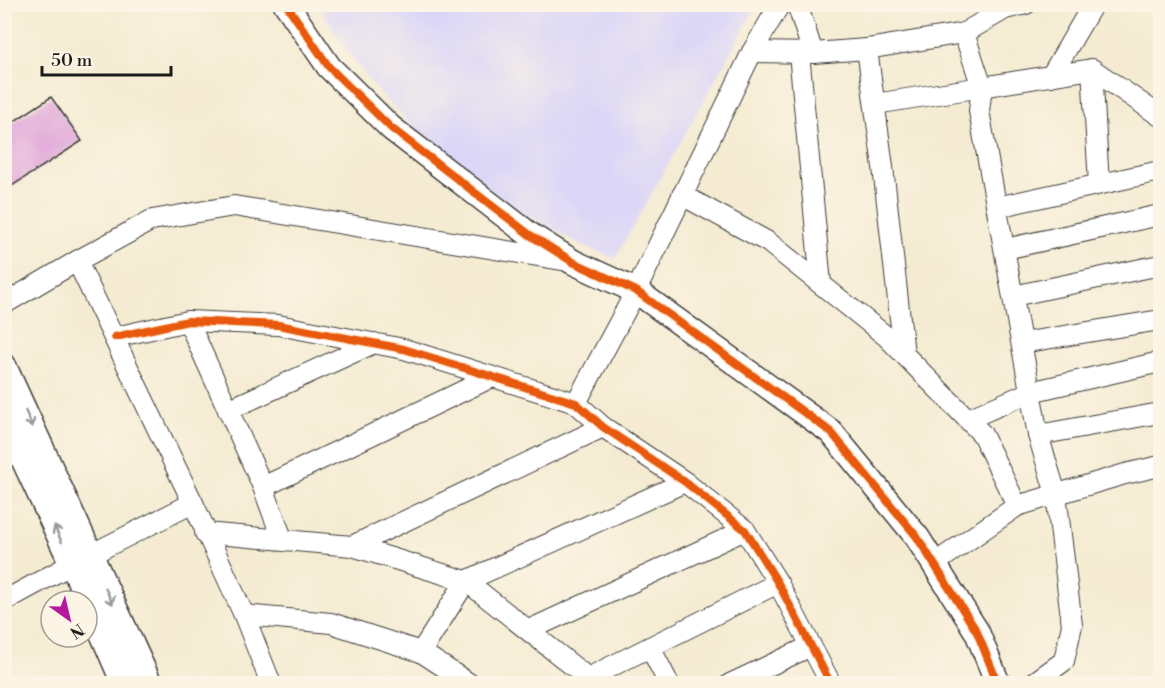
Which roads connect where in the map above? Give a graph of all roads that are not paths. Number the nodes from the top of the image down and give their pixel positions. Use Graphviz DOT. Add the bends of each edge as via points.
graph roads {
  1 [pos="286,4"];
  2 [pos="780,4"];
  3 [pos="796,4"];
  4 [pos="1026,4"];
  5 [pos="1092,4"];
  6 [pos="964,33"];
  7 [pos="867,49"];
  8 [pos="752,52"];
  9 [pos="806,53"];
  10 [pos="1092,69"];
  11 [pos="1051,76"];
  12 [pos="982,87"];
  13 [pos="874,104"];
  14 [pos="1161,116"];
  15 [pos="1161,171"];
  16 [pos="1099,184"];
  17 [pos="682,195"];
  18 [pos="997,207"];
  19 [pos="1161,215"];
  20 [pos="1005,249"];
  21 [pos="77,261"];
  22 [pos="573,262"];
  23 [pos="1161,265"];
  24 [pos="821,284"];
  25 [pos="636,291"];
  26 [pos="1013,296"];
  27 [pos="4,304"];
  28 [pos="1161,320"];
  29 [pos="188,321"];
  30 [pos="115,337"];
  31 [pos="374,343"];
  32 [pos="1022,343"];
  33 [pos="904,354"];
  34 [pos="1161,362"];
  35 [pos="4,366"];
  36 [pos="492,376"];
  37 [pos="1030,392"];
  38 [pos="576,403"];
  39 [pos="228,410"];
  40 [pos="1161,413"];
  41 [pos="4,417"];
  42 [pos="968,419"];
  43 [pos="603,427"];
  44 [pos="1038,435"];
  45 [pos="1161,466"];
  46 [pos="685,482"];
  47 [pos="263,487"];
  48 [pos="1056,494"];
  49 [pos="193,503"];
  50 [pos="1017,506"];
  51 [pos="745,530"];
  52 [pos="205,533"];
  53 [pos="283,541"];
  54 [pos="352,546"];
  55 [pos="81,560"];
  56 [pos="934,564"];
  57 [pos="466,581"];
  58 [pos="778,583"];
  59 [pos="4,601"];
  60 [pos="244,615"];
  61 [pos="529,630"];
  62 [pos="811,646"];
  63 [pos="650,647"];
  64 [pos="421,652"];
  65 [pos="590,681"];
  66 [pos="124,684"];
  67 [pos="150,684"];
  68 [pos="271,684"];
  69 [pos="470,684"];
  70 [pos="669,684"];
  71 [pos="730,684"];
  72 [pos="831,684"];
  73 [pos="998,684"];
  74 [pos="1032,684"];
  1 -- 22 [label="street" via="329,67 392,128 530,235"];
  2 -- 8 [label="street"];
  3 -- 9 [label="street"];
  4 -- 6 [label="street" via="1005,9"];
  5 -- 11 [label="street"];
  6 -- 7 [label="street"];
  6 -- 12 [label="street"];
  7 -- 9 [label="street"];
  7 -- 13 [label="street"];
  8 -- 9 [label="street"];
  8 -- 17 [label="street"];
  9 -- 24 [label="street"];
  10 -- 11 [label="street"];
  10 -- 14 [label="street"];
  10 -- 16 [label="street"];
  11 -- 12 [label="street"];
  12 -- 13 [label="street"];
  12 -- 18 [label="street" via="979,111"];
  13 -- 33 [label="street"];
  15 -- 16 [label="street"];
  16 -- 18 [label="street"];
  17 -- 24 [label="street" via="768,242"];
  17 -- 25 [label="street"];
  18 -- 20 [label="street"];
  19 -- 20 [label="street"];
  20 -- 26 [label="street"];
  21 -- 22 [label="street" via="152,220 234,206"];
  21 -- 27 [label="street"];
  21 -- 30 [label="street"];
  22 -- 25 [label="street"];
  23 -- 26 [label="street"];
  24 -- 33 [label="street"];
  25 -- 38 [label="street"];
  25 -- 56 [label="street" via="831,432"];
  26 -- 32 [label="street"];
  28 -- 32 [label="street"];
  29 -- 30 [label="street"];
  29 -- 31 [label="street" via="278,325"];
  29 -- 39 [label="street"];
  30 -- 49 [label="street"];
  31 -- 36 [label="street"];
  31 -- 39 [label="street"];
  32 -- 37 [label="street"];
  33 -- 42 [label="street"];
  34 -- 37 [label="street"];
  35 -- 55 [label="street, one-way"];
  36 -- 38 [label="street"];
  36 -- 47 [label="street"];
  37 -- 42 [label="street"];
  37 -- 44 [label="street"];
  38 -- 43 [label="street"];
  39 -- 47 [label="street"];
  40 -- 44 [label="street"];
  55 -- 41 [label="street, one-way"];
  42 -- 50 [label="street" via="982,434"];
  43 -- 46 [label="street"];
  43 -- 54 [label="street"];
  44 -- 48 [label="street"];
  45 -- 48 [label="street"];
  46 -- 51 [label="street"];
  46 -- 57 [label="street"];
  47 -- 53 [label="street"];
  48 -- 50 [label="street"];
  48 -- 74 [label="street" via="1072,625 1064,662"];
  49 -- 52 [label="street"];
  49 -- 55 [label="street"];
  50 -- 56 [label="street"];
  51 -- 58 [label="street"];
  51 -- 61 [label="street"];
  52 -- 53 [label="street"];
  52 -- 60 [label="street"];
  53 -- 54 [label="street"];
  54 -- 57 [label="street"];
  55 -- 59 [label="street"];
  55 -- 66 [label="street"];
  55 -- 67 [label="street, one-way"];
  56 -- 73 [label="street" via="977,632"];
  57 -- 61 [label="street"];
  57 -- 64 [label="street"];
  58 -- 62 [label="street"];
  58 -- 63 [label="street"];
  60 -- 64 [label="street" via="331,623"];
  60 -- 68 [label="street"];
  61 -- 65 [label="street"];
  62 -- 71 [label="street"];
  62 -- 72 [label="street"];
  63 -- 65 [label="street"];
  63 -- 70 [label="street"];
  64 -- 69 [label="street"];
}
